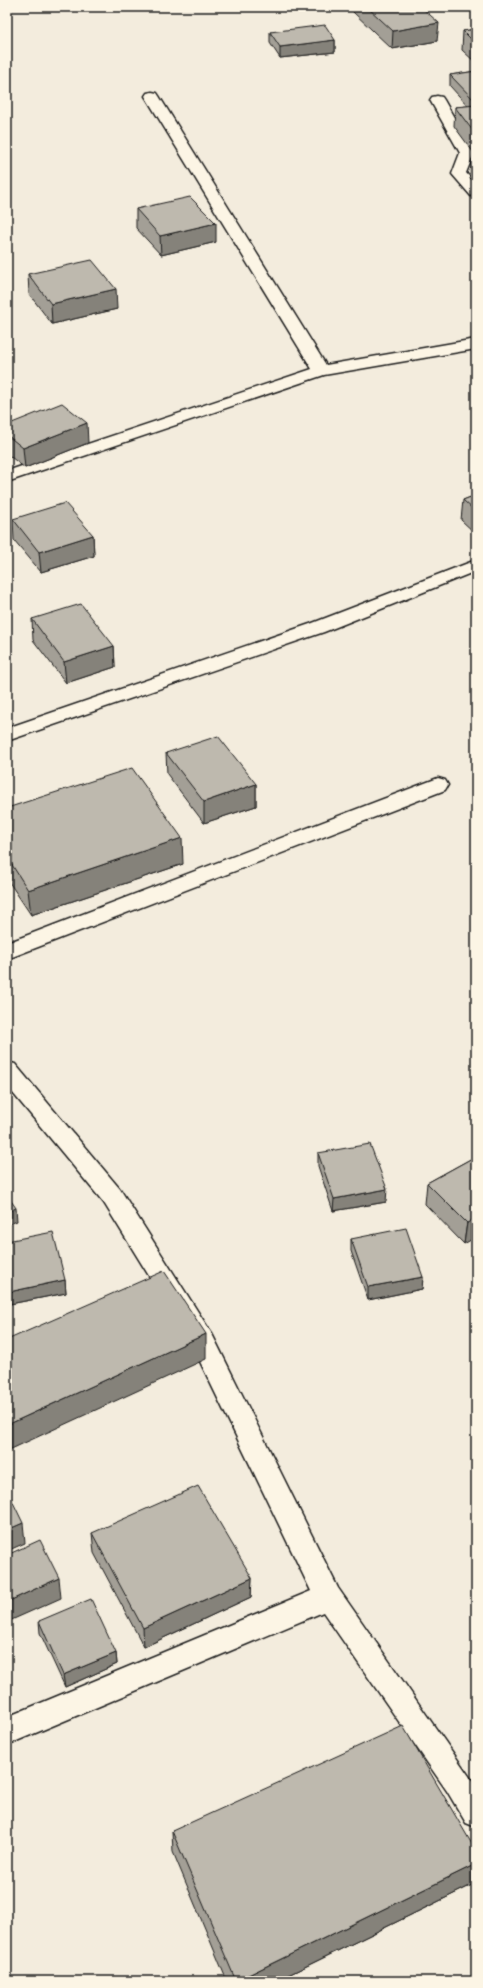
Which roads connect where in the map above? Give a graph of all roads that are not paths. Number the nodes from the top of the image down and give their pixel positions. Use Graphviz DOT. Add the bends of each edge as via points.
graph roads {
  1 [pos="152,96"];
  2 [pos="436,100"];
  3 [pos="476,193"];
  4 [pos="476,344"];
  5 [pos="321,371"];
  6 [pos="7,477"];
  7 [pos="476,565"];
  8 [pos="7,735"];
  9 [pos="438,785"];
  10 [pos="7,951"];
  11 [pos="7,1070"];
  12 [pos="328,1597"];
  13 [pos="7,1731"];
  14 [pos="476,1813"];
  1 -- 5 [label="street"];
  2 -- 3 [label="street" via="467,153 459,174"];
  4 -- 5 [label="street"];
  5 -- 6 [label="street"];
  7 -- 8 [label="street" via="317,628"];
  9 -- 10 [label="street"];
  11 -- 12 [label="street" via="112,1196 203,1341"];
  12 -- 13 [label="street"];
  12 -- 14 [label="street" via="457,1781"];
}
